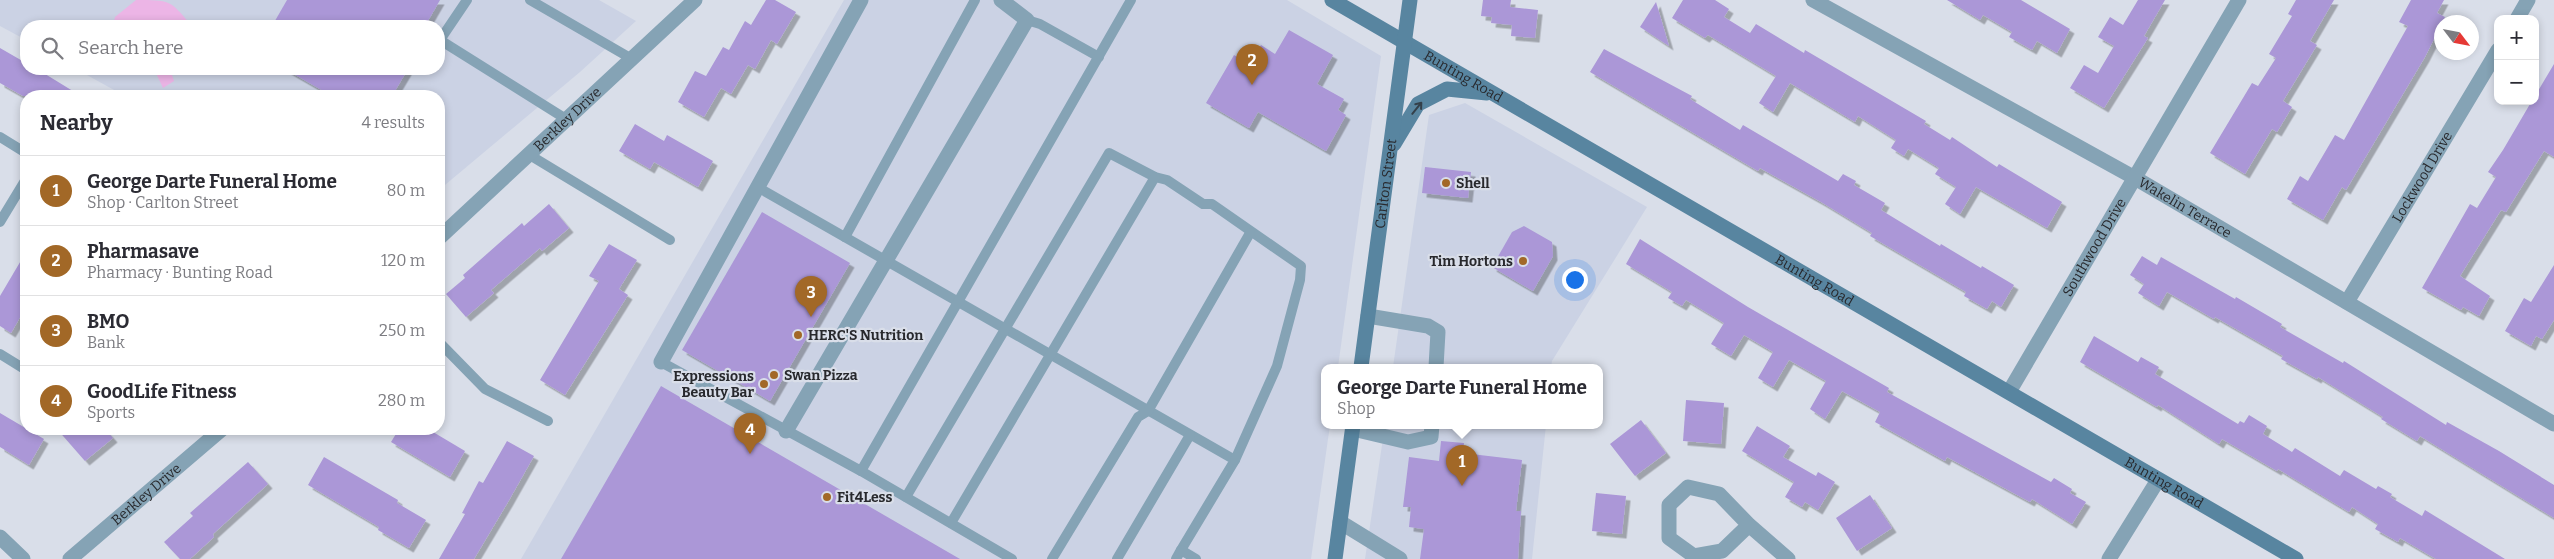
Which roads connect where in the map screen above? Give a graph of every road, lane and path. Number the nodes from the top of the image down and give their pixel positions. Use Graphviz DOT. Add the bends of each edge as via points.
graph roads {
  1 [pos="467,0"];
  2 [pos="530,0"];
  3 [pos="695,0"];
  4 [pos="861,0"];
  5 [pos="975,0"];
  6 [pos="1001,0"];
  7 [pos="1131,0"];
  8 [pos="1332,0"];
  9 [pos="1410,0"];
  10 [pos="1813,0"];
  11 [pos="2239,0"];
  12 [pos="2528,0"];
  13 [pos="2519,15"];
  14 [pos="1027,20"];
  15 [pos="445,33"];
  16 [pos="445,43"];
  17 [pos="1406,43"];
  18 [pos="1099,57"];
  19 [pos="2494,57"];
  20 [pos="632,59"];
  21 [pos="1494,94"];
  22 [pos="566,119"];
  23 [pos="0,138"];
  24 [pos="1391,149"];
  25 [pos="20,150"];
  26 [pos="528,154"];
  27 [pos="1155,177"];
  28 [pos="2135,178"];
  29 [pos="759,188"];
  30 [pos="20,189"];
  31 [pos="0,222"];
  32 [pos="445,232"];
  33 [pos="1250,233"];
  34 [pos="844,237"];
  35 [pos="670,240"];
  36 [pos="887,261"];
  37 [pos="958,302"];
  38 [pos="2347,302"];
  39 [pos="1368,316"];
  40 [pos="1005,329"];
  41 [pos="445,348"];
  42 [pos="0,354"];
  43 [pos="1050,355"];
  44 [pos="661,362"];
  45 [pos="1361,364"];
  46 [pos="1436,364"];
  47 [pos="20,366"];
  48 [pos="2009,392"];
  49 [pos="1148,411"];
  50 [pos="548,421"];
  51 [pos="2554,424"];
  52 [pos="1353,429"];
  53 [pos="1360,429"];
  54 [pos="1432,429"];
  55 [pos="786,431"];
  56 [pos="215,435"];
  57 [pos="1190,435"];
  58 [pos="1235,460"];
  59 [pos="861,471"];
  60 [pos="2158,480"];
  61 [pos="906,497"];
  62 [pos="1340,522"];
  63 [pos="951,523"];
  64 [pos="1749,525"];
  65 [pos="0,537"];
  66 [pos="1179,555"];
  67 [pos="23,559"];
  68 [pos="70,559"];
  69 [pos="1012,559"];
  70 [pos="1052,559"];
  71 [pos="1117,559"];
  72 [pos="1196,559"];
  73 [pos="1335,559"];
  74 [pos="1400,559"];
  75 [pos="1788,559"];
  76 [pos="2109,559"];
  77 [pos="2296,559"];
  1 -- 15 [label="lane"];
  2 -- 20 [label="lane"];
  3 -- 20 [label="street, Berkley Drive"];
  4 -- 29 [label="street"];
  5 -- 34 [label="lane"];
  6 -- 14 [label="street"];
  7 -- 18 [label="lane"];
  8 -- 17 [label="main road, Bunting Road"];
  9 -- 17 [label="main road, Carlton Street"];
  10 -- 28 [label="street, Wakelin Terrace"];
  11 -- 28 [label="street, Southwood Drive"];
  12 -- 13 [label="street"];
  14 -- 18 [label="lane"];
  14 -- 36 [label="street"];
  16 -- 22 [label="lane"];
  17 -- 21 [label="main road, Bunting Road"];
  17 -- 24 [label="main road, Carlton Street"];
  18 -- 37 [label="lane"];
  19 -- 38 [label="street, Lockwood Drive"];
  20 -- 22 [label="street, Berkley Drive"];
  24 -- 21 [label="main road, one-way" via="1418,104 1447,89"];
  21 -- 48 [label="main road, Bunting Road"];
  22 -- 26 [label="street, Berkley Drive"];
  23 -- 25 [label="lane"];
  24 -- 39 [label="main road, Carlton Street"];
  26 -- 32 [label="street, Berkley Drive"];
  26 -- 35 [label="lane"];
  27 -- 33 [label="lane" via="1167,180 1203,204 1212,204"];
  27 -- 40 [label="lane" via="1109,153"];
  27 -- 43 [label="lane"];
  28 -- 38 [label="street, Wakelin Terrace"];
  28 -- 48 [label="street, Southwood Drive"];
  29 -- 34 [label="lane"];
  29 -- 44 [label="street"];
  30 -- 31 [label="lane"];
  33 -- 49 [label="lane"];
  33 -- 58 [label="lane" via="1301,266 1277,366"];
  34 -- 36 [label="lane"];
  36 -- 37 [label="lane"];
  36 -- 55 [label="street"];
  37 -- 40 [label="lane"];
  37 -- 59 [label="lane"];
  38 -- 51 [label="street, Wakelin Terrace"];
  39 -- 45 [label="main road, Carlton Street"];
  39 -- 46 [label="street" via="1428,326 1438,332"];
  40 -- 43 [label="lane"];
  40 -- 61 [label="lane"];
  41 -- 50 [label="lane" via="485,388"];
  42 -- 47 [label="lane"];
  43 -- 49 [label="lane"];
  43 -- 63 [label="lane"];
  44 -- 55 [label="lane"];
  48 -- 60 [label="main road, Bunting Road"];
  49 -- 57 [label="lane"];
  49 -- 70 [label="lane" via="1138,417"];
  52 -- 62 [label="main road"];
  53 -- 54 [label="street" via="1408,442 1432,437"];
  55 -- 59 [label="lane"];
  56 -- 68 [label="street, Berkley Drive"];
  57 -- 58 [label="lane"];
  57 -- 71 [label="lane"];
  58 -- 66 [label="lane"];
  59 -- 61 [label="lane"];
  60 -- 76 [label="street"];
  60 -- 77 [label="main road, Bunting Road"];
  61 -- 63 [label="lane"];
  62 -- 73 [label="main road"];
  62 -- 74 [label="street"];
  63 -- 69 [label="lane"];
  64 -- 64 [label="street" via="1718,494 1688,487 1669,506 1669,538 1694,556 1722,551"];
  64 -- 75 [label="street"];
  65 -- 67 [label="street"];
  66 -- 72 [label="lane"];
}
